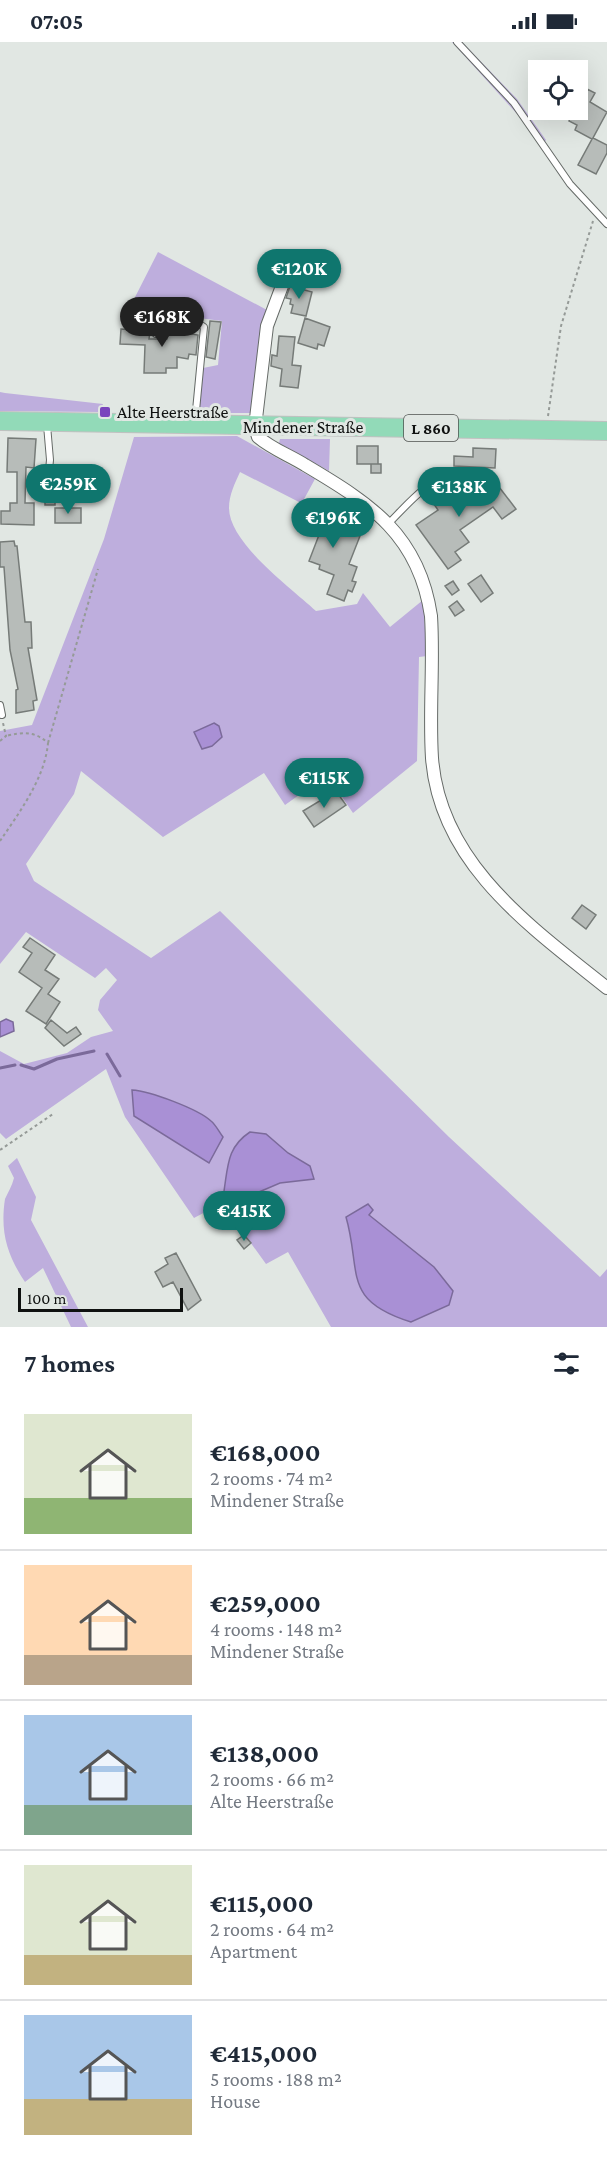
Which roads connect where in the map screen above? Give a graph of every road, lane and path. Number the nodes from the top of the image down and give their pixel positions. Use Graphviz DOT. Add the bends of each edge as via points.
graph roads {
  1 [pos="457,42"];
  2 [pos="595,212"];
  3 [pos="607,224"];
  4 [pos="282,286"];
  5 [pos="156,334"];
  6 [pos="0,421"];
  7 [pos="46,422"];
  8 [pos="195,424"];
  9 [pos="255,427"];
  10 [pos="546,430"];
  11 [pos="607,431"];
  12 [pos="457,472"];
  13 [pos="47,490"];
  14 [pos="388,524"];
  15 [pos="98,569"];
  16 [pos="0,705"];
  17 [pos="2,715"];
  18 [pos="6,736"];
  19 [pos="0,741"];
  20 [pos="48,743"];
  21 [pos="0,841"];
  22 [pos="607,988"];
  23 [pos="53,1114"];
  24 [pos="0,1150"];
  1 -- 2 [label="lane" via="514,103 570,184"];
  2 -- 3 [label="lane"];
  2 -- 10 [label="path" via="561,326"];
  4 -- 9 [label="street" via="267,326"];
  5 -- 8 [label="lane" via="158,326 166,320 204,327"];
  6 -- 7 [label="main road, Mindener Straße / L 860"];
  7 -- 8 [label="main road, Mindener Straße / L 860"];
  7 -- 13 [label="lane" via="50,460"];
  8 -- 9 [label="main road, Mindener Straße / L 860"];
  9 -- 10 [label="main road, Mindener Straße / L 860"];
  9 -- 14 [label="street" via="267,444 331,481"];
  10 -- 11 [label="main road, Mindener Straße / L 860"];
  12 -- 14 [label="lane" via="429,484"];
  14 -- 22 [label="street" via="412,555 428,594 432,758 449,826 495,892 523,920"];
  15 -- 20 [label="path"];
  16 -- 17 [label="lane"];
  17 -- 18 [label="path"];
  18 -- 19 [label="path"];
  18 -- 20 [label="path" via="30,733"];
  20 -- 21 [label="path" via="47,755 32,788"];
  23 -- 24 [label="path"];
}
